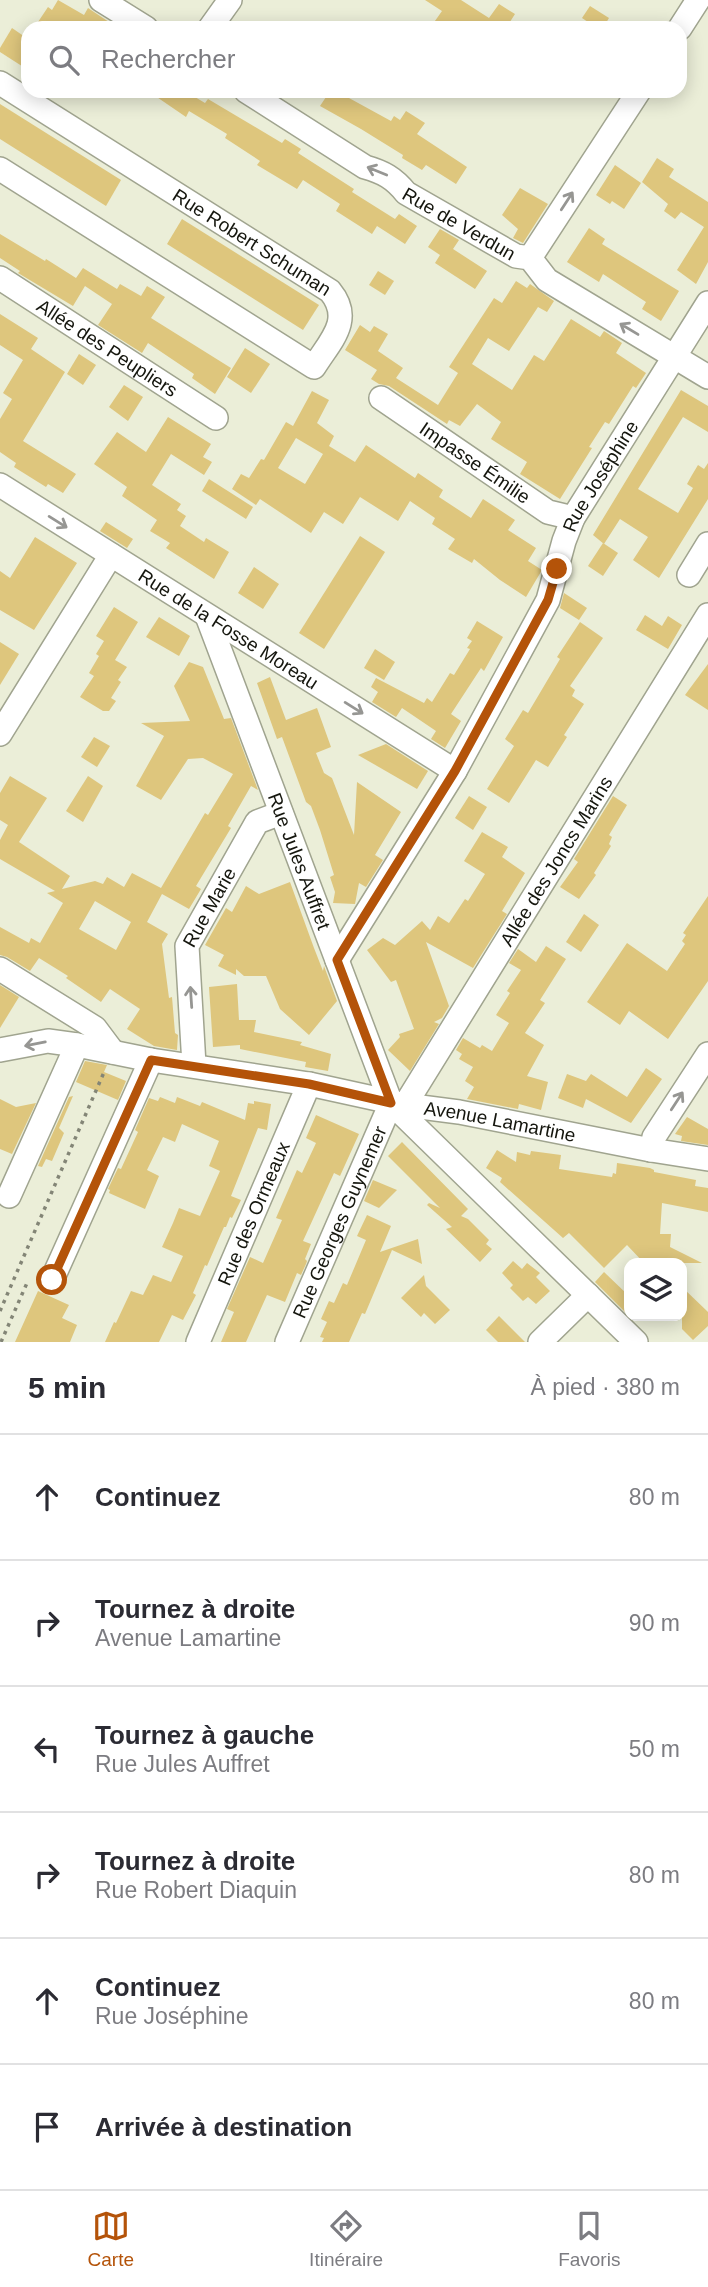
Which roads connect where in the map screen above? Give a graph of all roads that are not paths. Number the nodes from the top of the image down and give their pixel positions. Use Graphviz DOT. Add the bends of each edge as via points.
graph roads {
  1 [pos="101,0"];
  2 [pos="230,0"];
  3 [pos="698,0"];
  4 [pos="135,21"];
  5 [pos="215,21"];
  6 [pos="684,21"];
  7 [pos="0,83"];
  8 [pos="21,96"];
  9 [pos="24,98"];
  10 [pos="257,98"];
  11 [pos="634,98"];
  12 [pos="0,169"];
  13 [pos="530,258"];
  14 [pos="0,278"];
  15 [pos="708,303"];
  16 [pos="673,356"];
  17 [pos="708,377"];
  18 [pos="381,398"];
  19 [pos="216,418"];
  20 [pos="0,485"];
  21 [pos="573,518"];
  22 [pos="708,544"];
  23 [pos="111,555"];
  24 [pos="689,575"];
  25 [pos="708,615"];
  26 [pos="207,616"];
  27 [pos="0,734"];
  28 [pos="455,771"];
  29 [pos="281,813"];
  30 [pos="337,960"];
  31 [pos="0,969"];
  32 [pos="77,1045"];
  33 [pos="0,1050"];
  34 [pos="113,1052"];
  35 [pos="708,1054"];
  36 [pos="151,1060"];
  37 [pos="194,1065"];
  38 [pos="309,1084"];
  39 [pos="398,1104"];
  40 [pos="651,1150"];
  41 [pos="708,1159"];
  42 [pos="9,1196"];
  43 [pos="52,1280"];
  44 [pos="588,1295"];
  45 [pos="198,1342"];
  46 [pos="287,1342"];
  47 [pos="540,1342"];
  48 [pos="636,1342"];
  1 -- 4 [label="street"];
  2 -- 5 [label="street"];
  3 -- 6 [label="street"];
  7 -- 8 [label="street, Rue Robert Schuman"];
  9 -- 12 [label="street, Rue Robert Schuman" via="330,291 340,307 340,326 314,367"];
  13 -- 10 [label="street, Rue de Verdun, one-way" via="516,256 406,193 396,180 365,167"];
  13 -- 11 [label="street, one-way"];
  16 -- 13 [label="street, Rue de Verdun, one-way" via="547,280"];
  14 -- 19 [label="street, Allée des Peupliers"];
  15 -- 16 [label="street, Rue Joséphine"];
  16 -- 17 [label="street, Rue de Verdun"];
  16 -- 21 [label="street, Rue Joséphine"];
  18 -- 21 [label="street, Impasse Émilie" via="548,512"];
  20 -- 23 [label="street, Rue de la Fosse Moreau, one-way"];
  21 -- 28 [label="street, Rue Joséphine" via="548,600"];
  22 -- 24 [label="street"];
  23 -- 26 [label="street, Rue de la Fosse Moreau"];
  23 -- 27 [label="street"];
  25 -- 39 [label="street, Allée des Joncs Marins"];
  26 -- 28 [label="street, Rue de la Fosse Moreau, one-way"];
  26 -- 29 [label="street, Rue Jules Auffret"];
  28 -- 30 [label="street, Rue Joséphine"];
  29 -- 30 [label="street, Rue Jules Auffret"];
  37 -- 29 [label="street, Rue Marie, one-way" via="187,946 257,822"];
  30 -- 39 [label="street, Rue Jules Auffret"];
  31 -- 34 [label="street" via="95,1028"];
  32 -- 33 [label="street, Avenue Lamartine, one-way" via="48,1041"];
  32 -- 34 [label="street, Avenue Lamartine"];
  32 -- 42 [label="street"];
  34 -- 36 [label="street, Avenue Lamartine"];
  40 -- 35 [label="street, one-way" via="654,1137"];
  36 -- 37 [label="street, Avenue Lamartine"];
  36 -- 43 [label="street"];
  37 -- 38 [label="street, Avenue Lamartine"];
  38 -- 39 [label="street, Avenue Lamartine"];
  38 -- 45 [label="street, Rue des Ormeaux"];
  39 -- 40 [label="street, Avenue Lamartine"];
  39 -- 44 [label="street, Rue Jules Auffret"];
  39 -- 46 [label="street, Rue Georges Guynemer"];
  40 -- 41 [label="street, Avenue Lamartine"];
  44 -- 47 [label="street"];
  44 -- 48 [label="street, Rue Jules Auffret"];
}
